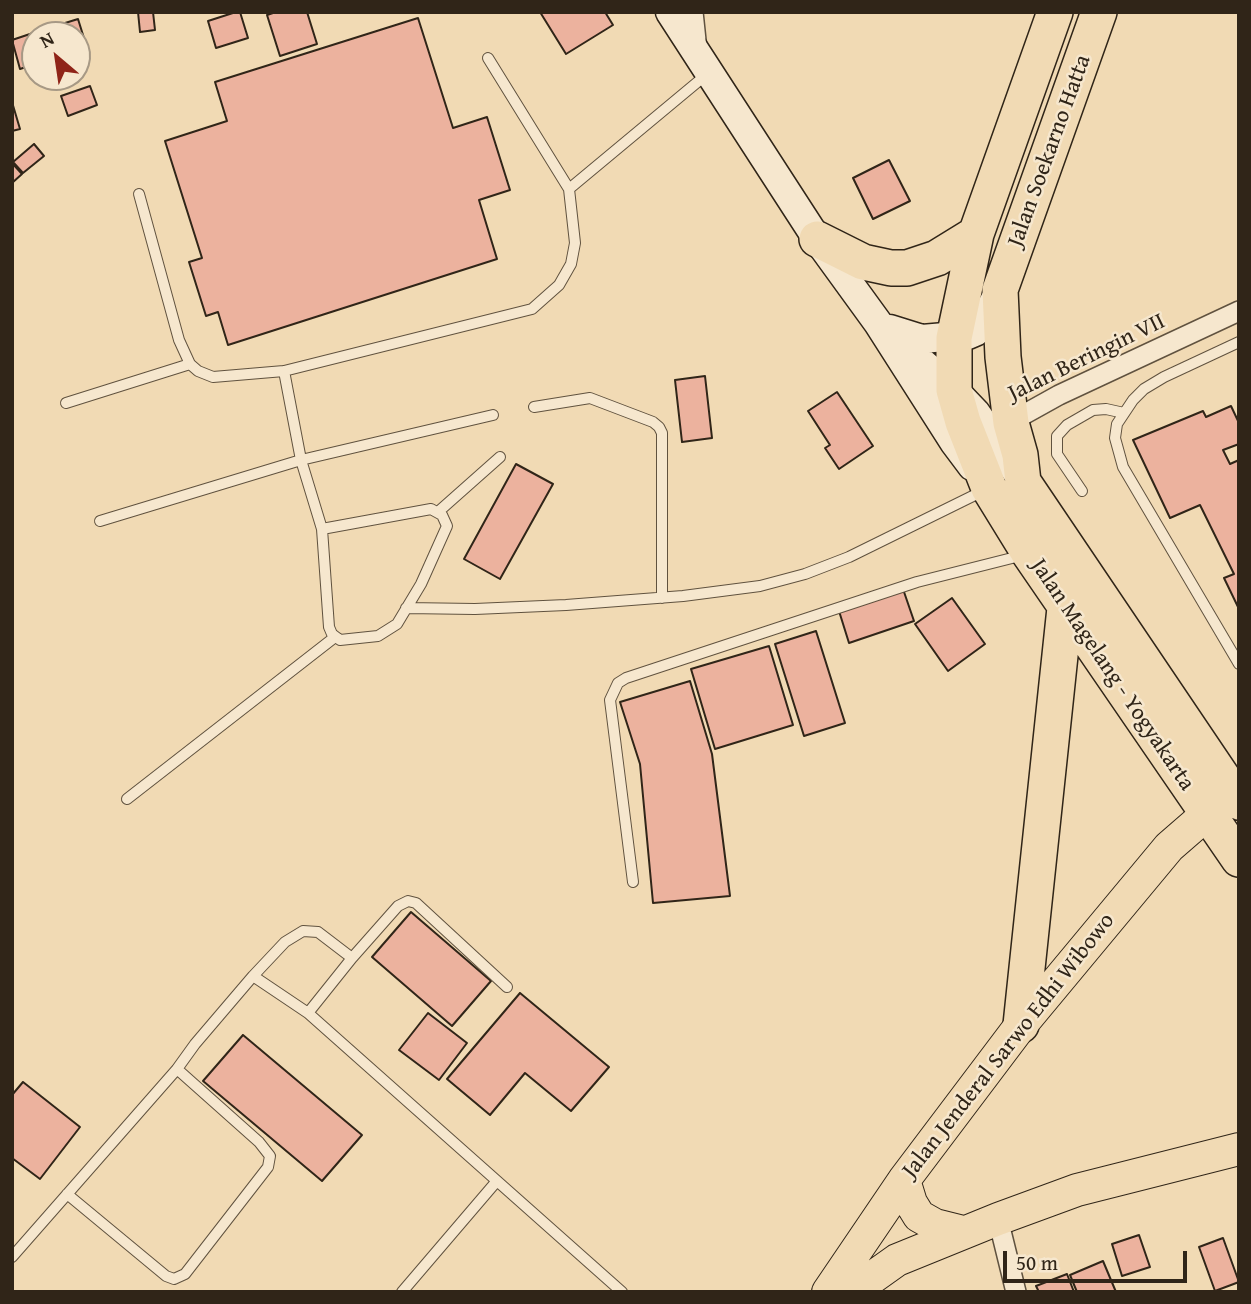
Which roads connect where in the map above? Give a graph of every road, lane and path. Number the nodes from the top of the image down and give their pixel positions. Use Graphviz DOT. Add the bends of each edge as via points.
graph roads {
  1 [pos="670,12"];
  2 [pos="694,12"];
  3 [pos="1055,12"];
  4 [pos="1099,12"];
  5 [pos="488,58"];
  6 [pos="704,64"];
  7 [pos="569,189"];
  8 [pos="139,194"];
  9 [pos="976,234"];
  10 [pos="817,239"];
  11 [pos="1000,290"];
  12 [pos="1239,312"];
  13 [pos="878,323"];
  14 [pos="954,338"];
  15 [pos="1239,342"];
  16 [pos="190,364"];
  17 [pos="284,370"];
  18 [pos="954,390"];
  19 [pos="66,403"];
  20 [pos="534,407"];
  21 [pos="1124,413"];
  22 [pos="493,415"];
  23 [pos="981,434"];
  24 [pos="500,457"];
  25 [pos="301,460"];
  26 [pos="989,488"];
  27 [pos="1082,491"];
  28 [pos="438,512"];
  29 [pos="100,520"];
  30 [pos="322,529"];
  31 [pos="1029,553"];
  32 [pos="662,598"];
  33 [pos="407,608"];
  34 [pos="1065,608"];
  35 [pos="335,637"];
  36 [pos="1239,664"];
  37 [pos="127,799"];
  38 [pos="1227,804"];
  39 [pos="1239,859"];
  40 [pos="633,882"];
  41 [pos="352,958"];
  42 [pos="253,976"];
  43 [pos="507,986"];
  44 [pos="308,1013"];
  45 [pos="1021,1025"];
  46 [pos="177,1069"];
  47 [pos="1239,1149"];
  48 [pos="904,1180"];
  49 [pos="496,1182"];
  50 [pos="67,1194"];
  51 [pos="998,1219"];
  52 [pos="963,1232"];
  53 [pos="12,1257"];
  54 [pos="402,1292"];
  55 [pos="622,1292"];
  56 [pos="828,1292"];
  57 [pos="852,1292"];
  58 [pos="1016,1292"];
  1 -- 6 [label="main road"];
  2 -- 6 [label="street"];
  3 -- 9 [label="highway, Jalan Soekarno Hatta"];
  4 -- 11 [label="highway, Jalan Soekarno Hatta"];
  5 -- 7 [label="lane"];
  6 -- 7 [label="lane"];
  6 -- 10 [label="main road"];
  7 -- 17 [label="lane" via="575,243 571,264 559,285 532,309"];
  8 -- 16 [label="lane" via="179,340"];
  9 -- 10 [label="highway" via="937,258 907,268 863,262"];
  9 -- 14 [label="highway, Jalan Soekarno Hatta"];
  10 -- 13 [label="main road"];
  11 -- 14 [label="main road" via="975,332"];
  11 -- 23 [label="highway" via="1003,357"];
  12 -- 23 [label="street, Jalan Beringin VII"];
  13 -- 14 [label="main road" via="922,339"];
  13 -- 18 [label="main road"];
  13 -- 23 [label="main road"];
  14 -- 18 [label="highway, Jalan Soekarno Hatta"];
  15 -- 21 [label="lane" via="1164,376 1144,389"];
  16 -- 17 [label="lane" via="213,377"];
  16 -- 19 [label="lane"];
  17 -- 25 [label="lane"];
  18 -- 23 [label="highway, Jalan Soekarno Hatta"];
  20 -- 32 [label="lane" via="590,398 659,426"];
  21 -- 27 [label="lane" via="1093,411 1057,436 1057,454"];
  21 -- 36 [label="lane" via="1115,438 1124,467"];
  22 -- 25 [label="lane"];
  23 -- 26 [label="highway, Jalan Magelang - Yogyakarta"];
  23 -- 38 [label="highway, Jalan Magelang - Yogyakarta" via="1020,455 1023,482"];
  24 -- 28 [label="lane"];
  25 -- 29 [label="lane"];
  25 -- 30 [label="lane"];
  26 -- 31 [label="highway, Jalan Magelang - Yogyakarta"];
  26 -- 32 [label="lane" via="805,574 726,592"];
  28 -- 30 [label="lane" via="414,511"];
  28 -- 33 [label="lane" via="446,529"];
  30 -- 35 [label="lane" via="329,627"];
  31 -- 34 [label="highway, Jalan Magelang - Yogyakarta"];
  31 -- 40 [label="lane" via="917,582 618,682 610,700"];
  32 -- 33 [label="lane" via="475,609"];
  33 -- 35 [label="lane" via="384,634"];
  34 -- 38 [label="highway, Jalan Magelang - Yogyakarta"];
  34 -- 45 [label="highway"];
  35 -- 37 [label="lane"];
  38 -- 39 [label="highway, Jalan Magelang - Yogyakarta"];
  38 -- 45 [label="main road, Jalan Jenderal Sarwo Edhi Wibowo" via="1169,847"];
  41 -- 42 [label="lane" via="318,932 303,931 285,942"];
  41 -- 43 [label="lane" via="398,906 411,901"];
  41 -- 44 [label="lane"];
  42 -- 44 [label="lane"];
  42 -- 46 [label="lane"];
  44 -- 49 [label="lane"];
  45 -- 48 [label="main road, Jalan Jenderal Sarwo Edhi Wibowo"];
  46 -- 50 [label="lane"];
  46 -- 50 [label="lane" via="270,1156 268,1167 185,1274 174,1279 166,1276"];
  47 -- 51 [label="main road" via="1077,1190"];
  48 -- 52 [label="main road" via="919,1216 935,1226"];
  48 -- 56 [label="main road, Jalan Jenderal Sarwo Edhi Wibowo"];
  49 -- 54 [label="lane"];
  49 -- 55 [label="lane"];
  50 -- 53 [label="lane"];
  51 -- 52 [label="main road"];
  51 -- 58 [label="street"];
  52 -- 57 [label="main road" via="897,1260"];
}
